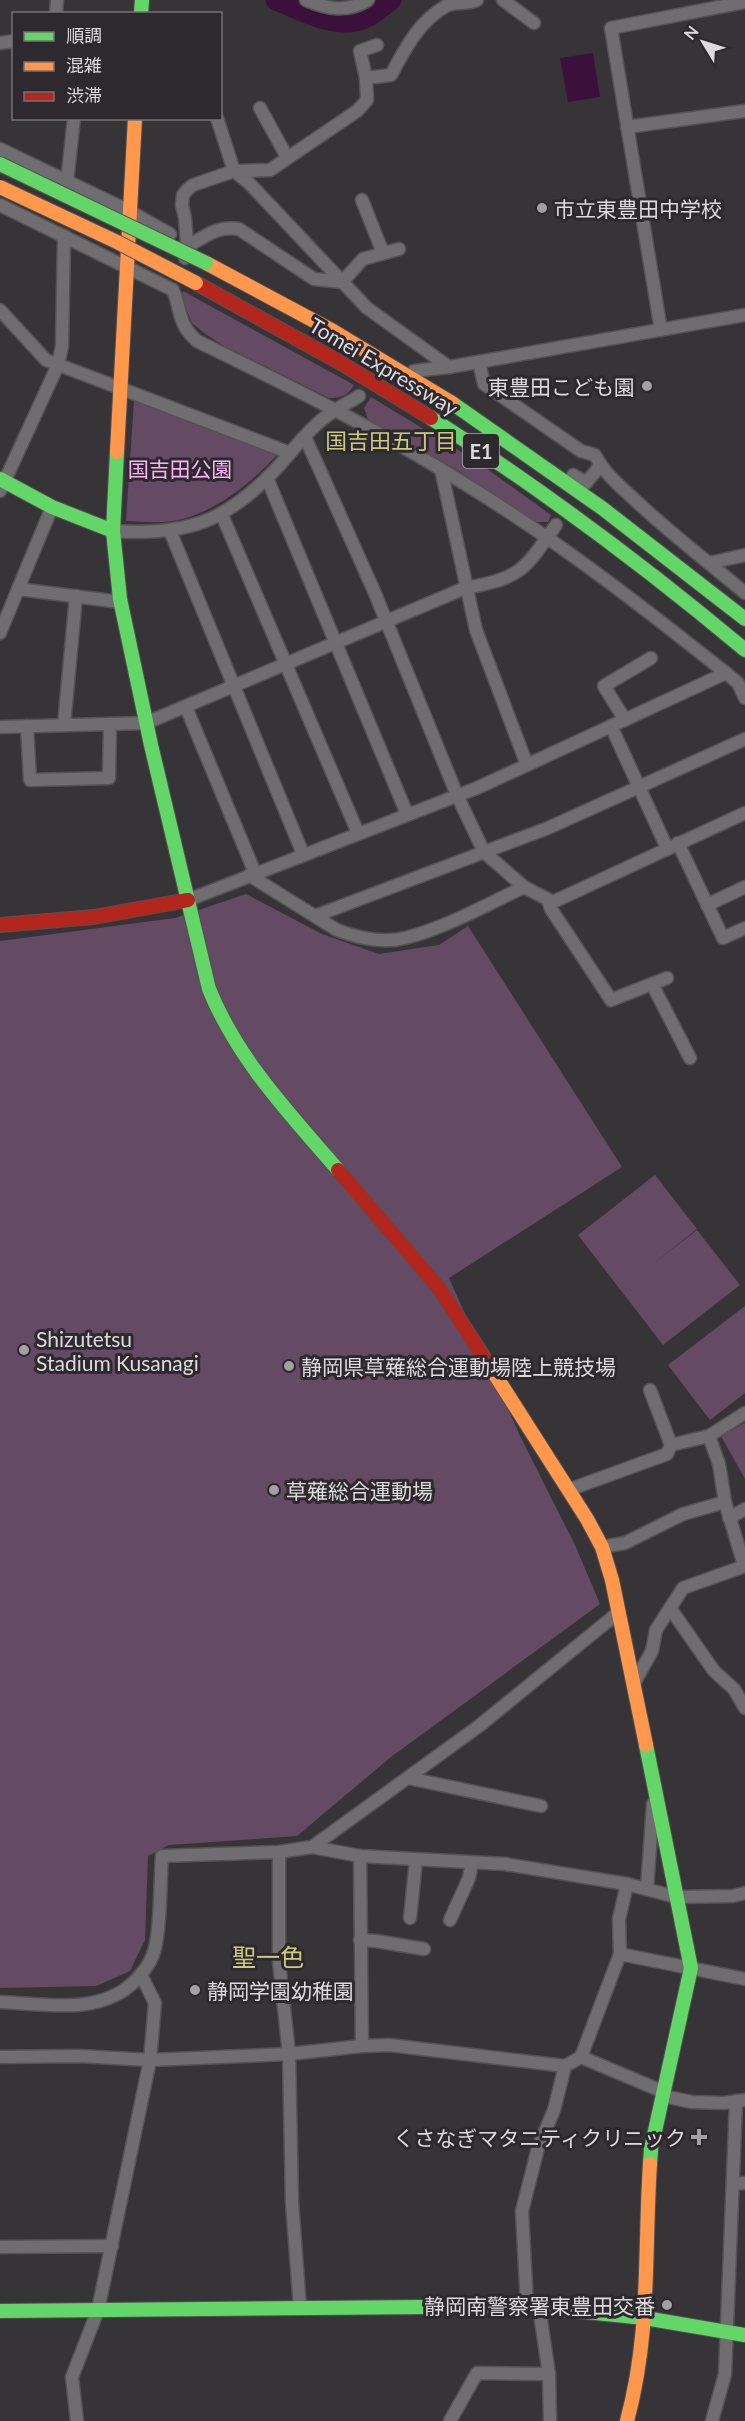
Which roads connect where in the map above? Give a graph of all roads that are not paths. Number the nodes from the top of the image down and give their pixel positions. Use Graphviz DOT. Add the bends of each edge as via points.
graph roads {
  1 [pos="306,0"];
  2 [pos="368,0"];
  3 [pos="477,0"];
  4 [pos="503,0"];
  5 [pos="745,2"];
  6 [pos="348,4"];
  7 [pos="534,23"];
  8 [pos="377,45"];
  9 [pos="366,78"];
  10 [pos="260,108"];
  11 [pos="745,111"];
  12 [pos="74,120"];
  13 [pos="135,120"];
  14 [pos="218,120"];
  15 [pos="627,127"];
  16 [pos="0,149"];
  17 [pos="287,157"];
  18 [pos="0,164"];
  19 [pos="234,171"];
  20 [pos="67,182"];
  21 [pos="0,187"];
  22 [pos="362,200"];
  23 [pos="0,205"];
  24 [pos="129,211"];
  25 [pos="64,236"];
  26 [pos="188,245"];
  27 [pos="399,249"];
  28 [pos="383,253"];
  29 [pos="126,266"];
  30 [pos="342,282"];
  31 [pos="177,300"];
  32 [pos="0,310"];
  33 [pos="745,315"];
  34 [pos="661,330"];
  35 [pos="479,362"];
  36 [pos="58,365"];
  37 [pos="449,367"];
  38 [pos="414,371"];
  39 [pos="123,388"];
  40 [pos="359,396"];
  41 [pos="336,410"];
  42 [pos="305,437"];
  43 [pos="290,453"];
  44 [pos="600,466"];
  45 [pos="441,469"];
  46 [pos="267,478"];
  47 [pos="1,484"];
  48 [pos="52,507"];
  49 [pos="222,515"];
  50 [pos="556,525"];
  51 [pos="114,531"];
  52 [pos="170,531"];
  53 [pos="548,537"];
  54 [pos="745,555"];
  55 [pos="709,563"];
  56 [pos="465,588"];
  57 [pos="18,589"];
  58 [pos="745,593"];
  59 [pos="76,596"];
  60 [pos="120,602"];
  61 [pos="745,619"];
  62 [pos="386,623"];
  63 [pos="0,633"];
  64 [pos="336,644"];
  65 [pos="745,650"];
  66 [pos="651,658"];
  67 [pos="286,665"];
  68 [pos="726,673"];
  69 [pos="236,686"];
  70 [pos="745,698"];
  71 [pos="186,707"];
  72 [pos="625,720"];
  73 [pos="146,723"];
  74 [pos="110,724"];
  75 [pos="64,725"];
  76 [pos="27,726"];
  77 [pos="611,726"];
  78 [pos="0,727"];
  79 [pos="745,739"];
  80 [pos="528,765"];
  81 [pos="639,787"];
  82 [pos="457,795"];
  83 [pos="745,813"];
  84 [pos="407,814"];
  85 [pos="358,833"];
  86 [pos="673,845"];
  87 [pos="484,852"];
  88 [pos="303,854"];
  89 [pos="252,874"];
  90 [pos="524,887"];
  91 [pos="745,888"];
  92 [pos="188,900"];
  93 [pos="548,900"];
  94 [pos="707,905"];
  95 [pos="315,916"];
  96 [pos="0,925"];
  97 [pos="745,928"];
  98 [pos="667,978"];
  99 [pos="652,984"];
  100 [pos="690,1058"];
  101 [pos="650,1390"];
  102 [pos="745,1413"];
  103 [pos="709,1436"];
  104 [pos="671,1445"];
  105 [pos="568,1490"];
  106 [pos="725,1502"];
  107 [pos="745,1509"];
  108 [pos="729,1518"];
  109 [pos="602,1547"];
  110 [pos="744,1565"];
  111 [pos="670,1608"];
  112 [pos="619,1612"];
  113 [pos="634,1683"];
  114 [pos="745,1708"];
  115 [pos="408,1778"];
  116 [pos="656,1794"];
  117 [pos="541,1806"];
  118 [pos="312,1847"];
  119 [pos="279,1852"];
  120 [pos="360,1856"];
  121 [pos="416,1860"];
  122 [pos="472,1863"];
  123 [pos="627,1884"];
  124 [pos="647,1889"];
  125 [pos="745,1893"];
  126 [pos="676,1897"];
  127 [pos="410,1918"];
  128 [pos="450,1920"];
  129 [pos="360,1940"];
  130 [pos="423,1949"];
  131 [pos="620,1954"];
  132 [pos="691,1968"];
  133 [pos="141,1975"];
  134 [pos="745,1979"];
  135 [pos="0,2002"];
  136 [pos="362,2046"];
  137 [pos="289,2054"];
  138 [pos="0,2057"];
  139 [pos="581,2057"];
  140 [pos="150,2060"];
  141 [pos="565,2066"];
  142 [pos="664,2094"];
  143 [pos="741,2101"];
  144 [pos="739,2184"];
  145 [pos="112,2246"];
  146 [pos="0,2247"];
  147 [pos="533,2306"];
  148 [pos="300,2308"];
  149 [pos="98,2310"];
  150 [pos="0,2311"];
  151 [pos="645,2318"];
  152 [pos="728,2333"];
  153 [pos="745,2335"];
  154 [pos="549,2374"];
  155 [pos="77,2421"];
  156 [pos="450,2421"];
  157 [pos="550,2421"];
  158 [pos="627,2421"];
  159 [pos="712,2421"];
  1 -- 6 [label="street" via="337,9"];
  2 -- 6 [label="street" via="355,7"];
  3 -- 9 [label="street" via="470,4 448,4 420,27 391,75"];
  4 -- 7 [label="street"];
  5 -- 15 [label="street" via="611,28"];
  8 -- 9 [label="street" via="360,51"];
  9 -- 17 [label="street" via="367,100 357,111"];
  10 -- 17 [label="street"];
  11 -- 15 [label="street"];
  12 -- 20 [label="street"];
  13 -- 24 [label="main road"];
  14 -- 19 [label="street"];
  15 -- 34 [label="street"];
  16 -- 20 [label="street"];
  17 -- 19 [label="street" via="270,170"];
  18 -- 61 [label="main road, Tomei Expressway / E1, bridge" via="206,263 353,341 481,422 620,519"];
  19 -- 26 [label="street" via="193,185 183,195"];
  19 -- 30 [label="street"];
  20 -- 24 [label="street"];
  21 -- 65 [label="main road, Tomei Expressway / E1, bridge" via="117,242 313,345 413,406 610,542"];
  22 -- 28 [label="street"];
  23 -- 25 [label="street"];
  24 -- 26 [label="street"];
  24 -- 29 [label="main road"];
  25 -- 29 [label="street"];
  25 -- 36 [label="street" via="62,346"];
  26 -- 30 [label="street" via="231,227 315,279"];
  26 -- 31 [label="street"];
  26 -- 38 [label="street" via="326,316"];
  27 -- 28 [label="street"];
  28 -- 30 [label="street" via="363,259"];
  29 -- 31 [label="street" via="173,290"];
  29 -- 39 [label="main road"];
  30 -- 37 [label="street" via="367,308"];
  31 -- 41 [label="street" via="180,320 197,341"];
  32 -- 36 [label="street" via="46,360"];
  33 -- 34 [label="street"];
  34 -- 35 [label="street"];
  35 -- 37 [label="street"];
  35 -- 44 [label="street" via="484,384 581,451 595,455"];
  36 -- 39 [label="street"];
  36 -- 47 [label="street"];
  37 -- 38 [label="street"];
  38 -- 44 [label="street" via="586,483"];
  39 -- 43 [label="street"];
  39 -- 51 [label="main road"];
  40 -- 41 [label="street"];
  41 -- 42 [label="street"];
  41 -- 45 [label="street"];
  42 -- 43 [label="street"];
  42 -- 62 [label="street"];
  43 -- 46 [label="street"];
  44 -- 55 [label="street" via="667,531"];
  45 -- 53 [label="street"];
  45 -- 56 [label="street"];
  46 -- 49 [label="street"];
  46 -- 64 [label="street"];
  47 -- 48 [label="main road"];
  48 -- 51 [label="main road"];
  48 -- 57 [label="street"];
  49 -- 52 [label="street"];
  49 -- 67 [label="street"];
  50 -- 53 [label="street"];
  51 -- 52 [label="street"];
  51 -- 60 [label="main road"];
  52 -- 69 [label="street"];
  53 -- 56 [label="street" via="518,573 499,582"];
  53 -- 68 [label="street"];
  54 -- 55 [label="street"];
  55 -- 58 [label="street"];
  56 -- 62 [label="street"];
  56 -- 80 [label="street" via="476,630"];
  57 -- 59 [label="street"];
  57 -- 63 [label="street"];
  59 -- 60 [label="street"];
  59 -- 75 [label="street"];
  60 -- 73 [label="main road"];
  62 -- 64 [label="street"];
  62 -- 82 [label="street"];
  64 -- 67 [label="street"];
  64 -- 84 [label="street"];
  66 -- 72 [label="street" via="604,686"];
  67 -- 69 [label="street"];
  67 -- 85 [label="street"];
  68 -- 70 [label="street" via="738,683"];
  68 -- 72 [label="street"];
  69 -- 71 [label="street"];
  69 -- 88 [label="street"];
  71 -- 73 [label="street"];
  71 -- 89 [label="street"];
  72 -- 77 [label="street"];
  73 -- 74 [label="street"];
  73 -- 92 [label="main road"];
  74 -- 75 [label="street"];
  74 -- 76 [label="street" via="109,778 30,780"];
  75 -- 76 [label="street"];
  76 -- 78 [label="street"];
  77 -- 80 [label="street"];
  77 -- 81 [label="street"];
  79 -- 81 [label="street"];
  80 -- 82 [label="street"];
  81 -- 86 [label="street"];
  81 -- 87 [label="street"];
  82 -- 84 [label="street"];
  82 -- 87 [label="street"];
  83 -- 86 [label="street"];
  84 -- 85 [label="street"];
  85 -- 88 [label="street"];
  86 -- 93 [label="street" via="553,902"];
  86 -- 94 [label="street"];
  87 -- 90 [label="street"];
  87 -- 95 [label="street"];
  88 -- 89 [label="street"];
  89 -- 92 [label="street"];
  89 -- 95 [label="street"];
  90 -- 93 [label="street"];
  90 -- 95 [label="street" via="405,938 372,940 353,936"];
  91 -- 94 [label="street"];
  92 -- 96 [label="main road" via="69,922"];
  92 -- 105 [label="main road" via="209,989 237,1049 439,1288"];
  93 -- 99 [label="street" via="550,909 611,1000"];
  94 -- 97 [label="street" via="723,938"];
  98 -- 99 [label="street"];
  99 -- 100 [label="street"];
  101 -- 104 [label="street"];
  102 -- 103 [label="street"];
  103 -- 104 [label="street"];
  103 -- 106 [label="street" via="719,1464"];
  104 -- 105 [label="street" via="667,1454"];
  105 -- 109 [label="main road"];
  106 -- 108 [label="street"];
  106 -- 109 [label="street" via="683,1514 625,1543"];
  107 -- 108 [label="street"];
  108 -- 110 [label="street"];
  109 -- 112 [label="main road"];
  110 -- 111 [label="street" via="683,1588"];
  111 -- 113 [label="street" via="656,1630 652,1651"];
  111 -- 114 [label="street"];
  112 -- 113 [label="main road"];
  112 -- 115 [label="street" via="480,1726"];
  113 -- 116 [label="main road"];
  115 -- 117 [label="street"];
  115 -- 118 [label="street"];
  116 -- 124 [label="street"];
  116 -- 126 [label="main road"];
  118 -- 119 [label="street"];
  118 -- 120 [label="street"];
  119 -- 133 [label="street" via="162,1856 156,1946"];
  119 -- 137 [label="street" via="279,1962"];
  120 -- 121 [label="street"];
  120 -- 129 [label="street"];
  121 -- 122 [label="street"];
  121 -- 127 [label="street"];
  122 -- 123 [label="street" via="505,1864"];
  122 -- 128 [label="street"];
  123 -- 124 [label="street"];
  123 -- 131 [label="street" via="619,1920"];
  124 -- 126 [label="street"];
  125 -- 126 [label="street"];
  126 -- 132 [label="main road"];
  129 -- 130 [label="street"];
  129 -- 136 [label="street"];
  131 -- 132 [label="street"];
  131 -- 139 [label="street"];
  132 -- 134 [label="street"];
  132 -- 142 [label="main road"];
  133 -- 135 [label="street" via="127,1989 89,2005"];
  133 -- 140 [label="street" via="155,2003"];
  136 -- 137 [label="street"];
  136 -- 141 [label="street" via="389,2045"];
  137 -- 140 [label="street"];
  137 -- 148 [label="street" via="292,2202"];
  138 -- 140 [label="street"];
  139 -- 141 [label="street"];
  139 -- 142 [label="street"];
  140 -- 145 [label="street"];
  141 -- 147 [label="street" via="522,2211"];
  142 -- 143 [label="street" via="692,2102"];
  142 -- 151 [label="main road" via="651,2149"];
  143 -- 144 [label="street"];
  144 -- 152 [label="street"];
  145 -- 146 [label="street"];
  145 -- 149 [label="street"];
  147 -- 148 [label="main road"];
  147 -- 151 [label="main road"];
  147 -- 154 [label="street"];
  148 -- 149 [label="main road"];
  149 -- 150 [label="main road"];
  149 -- 155 [label="street" via="72,2377"];
  151 -- 152 [label="main road"];
  151 -- 158 [label="main road"];
  152 -- 153 [label="main road"];
  152 -- 159 [label="street" via="725,2374"];
  154 -- 156 [label="street" via="477,2373"];
  154 -- 157 [label="street"];
}
